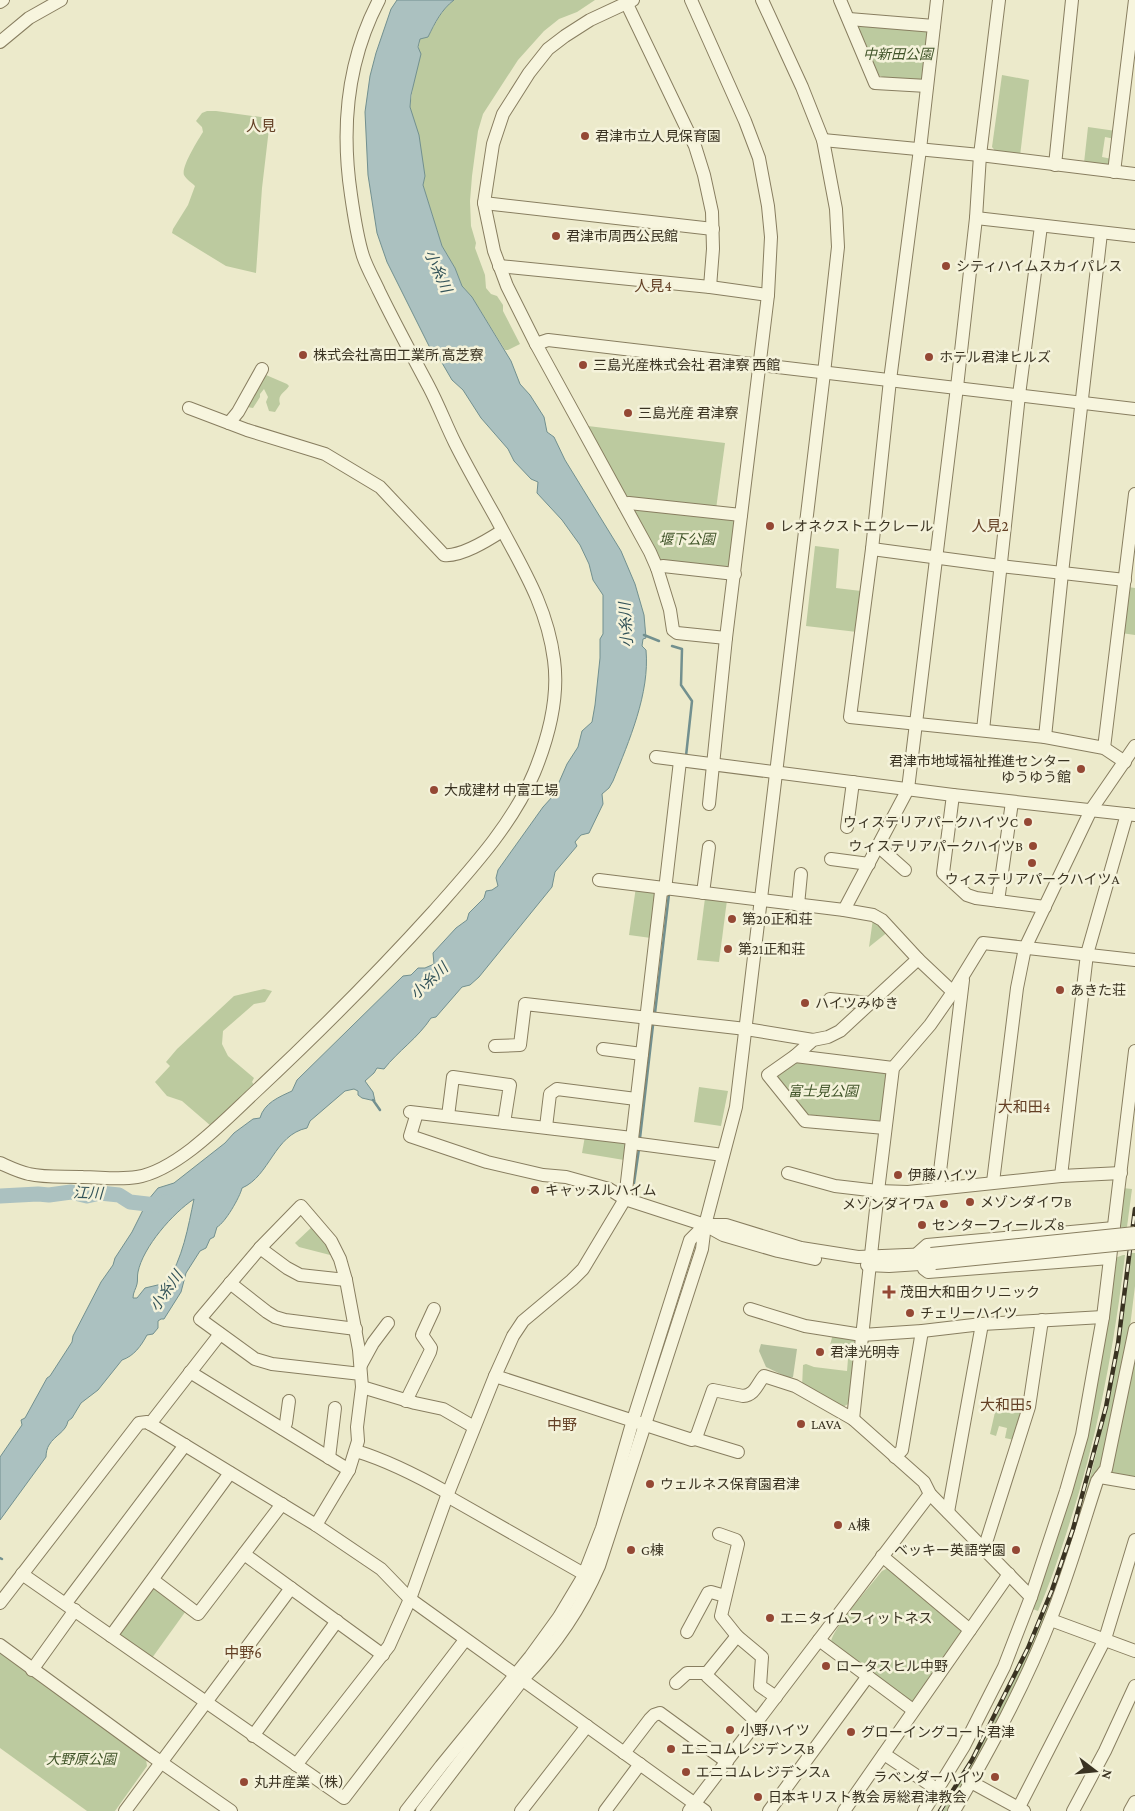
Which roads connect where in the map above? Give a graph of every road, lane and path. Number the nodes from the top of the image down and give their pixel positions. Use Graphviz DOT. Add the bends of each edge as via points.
graph roads {
  1 [pos="61,0"];
  2 [pos="379,0"];
  3 [pos="691,0"];
  4 [pos="762,0"];
  5 [pos="840,0"];
  6 [pos="937,0"];
  7 [pos="999,0"];
  8 [pos="1072,0"];
  9 [pos="1135,0"];
  10 [pos="628,1"];
  11 [pos="849,20"];
  12 [pos="934,26"];
  13 [pos="0,42"];
  14 [pos="927,86"];
  15 [pos="823,140"];
  16 [pos="920,149"];
  17 [pos="980,155"];
  18 [pos="1055,165"];
  19 [pos="1114,172"];
  20 [pos="1135,174"];
  21 [pos="484,203"];
  22 [pos="976,218"];
  23 [pos="1041,226"];
  24 [pos="713,229"];
  25 [pos="1101,233"];
  26 [pos="1135,236"];
  27 [pos="499,266"];
  28 [pos="710,287"];
  29 [pos="768,295"];
  30 [pos="536,344"];
  31 [pos="758,364"];
  32 [pos="262,370"];
  33 [pos="824,373"];
  34 [pos="890,380"];
  35 [pos="958,387"];
  36 [pos="1019,395"];
  37 [pos="1082,402"];
  38 [pos="189,408"];
  39 [pos="1135,409"];
  40 [pos="229,423"];
  41 [pos="1135,494"];
  42 [pos="624,504"];
  43 [pos="741,514"];
  44 [pos="502,530"];
  45 [pos="872,549"];
  46 [pos="937,558"];
  47 [pos="1000,566"];
  48 [pos="657,568"];
  49 [pos="1062,573"];
  50 [pos="734,574"];
  51 [pos="1125,580"];
  52 [pos="726,638"];
  53 [pos="916,724"];
  54 [pos="983,730"];
  55 [pos="1045,737"];
  56 [pos="1135,746"];
  57 [pos="1104,748"];
  58 [pos="656,757"];
  59 [pos="680,761"];
  60 [pos="1125,762"];
  61 [pos="713,765"];
  62 [pos="777,773"];
  63 [pos="853,782"];
  64 [pos="908,788"];
  65 [pos="953,795"];
  66 [pos="1012,802"];
  67 [pos="709,804"];
  68 [pos="1091,810"];
  69 [pos="1131,815"];
  70 [pos="847,827"];
  71 [pos="708,846"];
  72 [pos="878,846"];
  73 [pos="831,859"];
  74 [pos="869,864"];
  75 [pos="905,870"];
  76 [pos="801,874"];
  77 [pos="599,880"];
  78 [pos="665,890"];
  79 [pos="703,893"];
  80 [pos="761,901"];
  81 [pos="998,901"];
  82 [pos="798,905"];
  83 [pos="1045,907"];
  84 [pos="844,910"];
  85 [pos="1025,948"];
  86 [pos="1087,954"];
  87 [pos="918,959"];
  88 [pos="1135,960"];
  89 [pos="964,976"];
  90 [pos="953,992"];
  91 [pos="830,999"];
  92 [pos="870,1003"];
  93 [pos="646,1019"];
  94 [pos="746,1029"];
  95 [pos="813,1040"];
  96 [pos="495,1046"];
  97 [pos="603,1049"];
  98 [pos="1135,1050"];
  99 [pos="642,1054"];
  100 [pos="795,1056"];
  101 [pos="893,1068"];
  102 [pos="636,1099"];
  103 [pos="448,1116"];
  104 [pos="504,1123"];
  105 [pos="546,1127"];
  106 [pos="885,1128"];
  107 [pos="632,1140"];
  108 [pos="723,1155"];
  109 [pos="0,1163"];
  110 [pos="1121,1172"];
  111 [pos="788,1173"];
  112 [pos="1060,1176"];
  113 [pos="993,1182"];
  114 [pos="938,1188"];
  115 [pos="878,1191"];
  116 [pos="625,1199"];
  117 [pos="705,1225"];
  118 [pos="1114,1228"];
  119 [pos="1135,1233"];
  120 [pos="1135,1244"];
  121 [pos="260,1248"];
  122 [pos="933,1258"];
  123 [pos="1110,1258"];
  124 [pos="915,1260"];
  125 [pos="870,1261"];
  126 [pos="346,1280"];
  127 [pos="230,1283"];
  128 [pos="434,1309"];
  129 [pos="750,1309"];
  130 [pos="1103,1317"];
  131 [pos="1042,1320"];
  132 [pos="388,1323"];
  133 [pos="982,1324"];
  134 [pos="356,1328"];
  135 [pos="1135,1329"];
  136 [pos="922,1331"];
  137 [pos="220,1334"];
  138 [pos="862,1335"];
  139 [pos="190,1372"];
  140 [pos="361,1375"];
  141 [pos="495,1376"];
  142 [pos="289,1401"];
  143 [pos="406,1401"];
  144 [pos="335,1408"];
  145 [pos="852,1420"];
  146 [pos="639,1422"];
  147 [pos="150,1424"];
  148 [pos="474,1428"];
  149 [pos="283,1429"];
  150 [pos="695,1439"];
  151 [pos="185,1445"];
  152 [pos="356,1451"];
  153 [pos="738,1452"];
  154 [pos="895,1457"];
  155 [pos="329,1458"];
  156 [pos="350,1470"];
  157 [pos="230,1473"];
  158 [pos="1100,1477"];
  159 [pos="1135,1483"];
  160 [pos="448,1494"];
  161 [pos="930,1494"];
  162 [pos="282,1504"];
  163 [pos="948,1512"];
  164 [pos="316,1525"];
  165 [pos="719,1534"];
  166 [pos="1135,1540"];
  167 [pos="984,1549"];
  168 [pos="244,1554"];
  169 [pos="882,1556"];
  170 [pos="22,1574"];
  171 [pos="584,1574"];
  172 [pos="1009,1574"];
  173 [pos="153,1580"];
  174 [pos="292,1588"];
  175 [pos="725,1596"];
  176 [pos="1031,1597"];
  177 [pos="410,1599"];
  178 [pos="0,1603"];
  179 [pos="70,1607"];
  180 [pos="1051,1620"];
  181 [pos="337,1621"];
  182 [pos="970,1630"];
  183 [pos="687,1632"];
  184 [pos="111,1636"];
  185 [pos="737,1636"];
  186 [pos="1105,1639"];
  187 [pos="465,1640"];
  188 [pos="819,1640"];
  189 [pos="0,1645"];
  190 [pos="1135,1651"];
  191 [pos="383,1654"];
  192 [pos="32,1670"];
  193 [pos="706,1673"];
  194 [pos="868,1676"];
  195 [pos="519,1677"];
  196 [pos="676,1683"];
  197 [pos="1135,1686"];
  198 [pos="776,1697"];
  199 [pos="205,1702"];
  200 [pos="914,1710"];
  201 [pos="757,1722"];
  202 [pos="586,1726"];
  203 [pos="253,1736"];
  204 [pos="624,1753"];
  205 [pos="884,1754"];
  206 [pos="161,1762"];
  207 [pos="727,1762"];
  208 [pos="640,1764"];
  209 [pos="296,1766"];
  210 [pos="971,1782"];
  211 [pos="938,1790"];
  212 [pos="1135,1802"];
  213 [pos="697,1808"];
  214 [pos="1020,1810"];
  215 [pos="125,1811"];
  216 [pos="231,1811"];
  217 [pos="406,1811"];
  218 [pos="422,1811"];
  219 [pos="520,1811"];
  220 [pos="605,1811"];
  221 [pos="769,1811"];
  222 [pos="844,1811"];
  223 [pos="924,1811"];
  224 [pos="954,1811"];
  225 [pos="1073,1811"];
  226 [pos="1130,1811"];
  1 -- 13 [label="street" via="29,18"];
  2 -- 44 [label="street" via="368,21 350,84 347,170 355,223 363,256 373,278"];
  3 -- 29 [label="street" via="759,158 772,237"];
  4 -- 15 [label="street"];
  5 -- 11 [label="street"];
  6 -- 12 [label="street"];
  7 -- 17 [label="street"];
  8 -- 18 [label="street"];
  9 -- 19 [label="street"];
  10 -- 21 [label="street" via="565,36 548,49 529,73 503,114 493,144"];
  10 -- 24 [label="street" via="695,146 704,175"];
  11 -- 12 [label="street"];
  11 -- 14 [label="street" via="875,82"];
  12 -- 14 [label="street"];
  14 -- 16 [label="street"];
  15 -- 16 [label="street"];
  15 -- 33 [label="street" via="836,209 838,248"];
  16 -- 17 [label="street"];
  16 -- 34 [label="street"];
  17 -- 18 [label="street"];
  17 -- 22 [label="street"];
  18 -- 19 [label="street"];
  19 -- 20 [label="street"];
  21 -- 24 [label="street"];
  21 -- 27 [label="street"];
  22 -- 23 [label="street"];
  22 -- 35 [label="street"];
  23 -- 25 [label="street"];
  23 -- 36 [label="street"];
  24 -- 28 [label="street"];
  25 -- 26 [label="street"];
  25 -- 37 [label="street"];
  27 -- 28 [label="street"];
  27 -- 30 [label="street"];
  28 -- 29 [label="street"];
  29 -- 31 [label="street"];
  30 -- 31 [label="street" via="548,340"];
  30 -- 42 [label="street"];
  31 -- 33 [label="street"];
  31 -- 43 [label="street"];
  32 -- 40 [label="street"];
  33 -- 34 [label="street"];
  33 -- 62 [label="street"];
  34 -- 35 [label="street"];
  34 -- 45 [label="street"];
  35 -- 36 [label="street"];
  35 -- 46 [label="street"];
  36 -- 37 [label="street"];
  36 -- 47 [label="street"];
  37 -- 39 [label="street"];
  37 -- 49 [label="street"];
  38 -- 40 [label="street"];
  40 -- 44 [label="street" via="326,454 380,487 444,556 453,556"];
  41 -- 51 [label="street"];
  42 -- 43 [label="street"];
  42 -- 48 [label="street"];
  43 -- 50 [label="street"];
  44 -- 109 [label="street" via="536,594 548,625 556,690 533,775 514,811 469,871 409,938 291,1058 212,1132 162,1168 124,1178 40,1176"];
  45 -- 46 [label="street"];
  45 -- 53 [label="street" via="850,717"];
  46 -- 47 [label="street"];
  46 -- 53 [label="street"];
  47 -- 49 [label="street"];
  47 -- 54 [label="street"];
  48 -- 50 [label="street"];
  48 -- 52 [label="street" via="673,630"];
  49 -- 51 [label="street"];
  49 -- 55 [label="street"];
  50 -- 52 [label="street"];
  51 -- 57 [label="street"];
  52 -- 61 [label="street"];
  53 -- 54 [label="street"];
  53 -- 64 [label="street"];
  54 -- 55 [label="street"];
  55 -- 57 [label="street"];
  56 -- 60 [label="street"];
  57 -- 60 [label="street"];
  58 -- 59 [label="street"];
  59 -- 61 [label="street"];
  59 -- 78 [label="street"];
  60 -- 68 [label="street"];
  61 -- 62 [label="street"];
  61 -- 67 [label="street"];
  62 -- 63 [label="street"];
  62 -- 80 [label="street"];
  63 -- 64 [label="street"];
  63 -- 70 [label="street"];
  64 -- 65 [label="street"];
  64 -- 72 [label="street"];
  65 -- 66 [label="street"];
  65 -- 81 [label="street" via="943,873 967,895"];
  66 -- 68 [label="street"];
  66 -- 81 [label="street"];
  68 -- 69 [label="street"];
  68 -- 83 [label="street"];
  69 -- 86 [label="street"];
  71 -- 79 [label="street"];
  72 -- 74 [label="street"];
  72 -- 75 [label="street"];
  73 -- 74 [label="street"];
  74 -- 84 [label="street"];
  76 -- 82 [label="street"];
  77 -- 78 [label="street"];
  78 -- 79 [label="street"];
  78 -- 93 [label="street" via="661,892"];
  79 -- 80 [label="street"];
  80 -- 82 [label="street"];
  80 -- 94 [label="street"];
  81 -- 83 [label="street"];
  82 -- 84 [label="street"];
  83 -- 85 [label="street"];
  84 -- 87 [label="street" via="873,915 882,920"];
  85 -- 86 [label="street"];
  85 -- 89 [label="street" via="983,943"];
  85 -- 113 [label="street" via="1016,988"];
  86 -- 88 [label="street"];
  86 -- 112 [label="street"];
  87 -- 90 [label="street"];
  87 -- 92 [label="street"];
  89 -- 90 [label="street"];
  89 -- 114 [label="street"];
  90 -- 101 [label="street"];
  91 -- 92 [label="street"];
  92 -- 95 [label="street" via="840,1031"];
  93 -- 94 [label="street"];
  93 -- 96 [label="street" via="525,1004 520,1045"];
  93 -- 99 [label="street"];
  94 -- 95 [label="street"];
  94 -- 108 [label="street" via="736,1106"];
  95 -- 100 [label="street"];
  97 -- 99 [label="street"];
  98 -- 110 [label="street"];
  99 -- 102 [label="street"];
  100 -- 101 [label="street"];
  100 -- 106 [label="street" via="768,1075 805,1121"];
  101 -- 106 [label="street"];
  102 -- 105 [label="street" via="557,1089 550,1094"];
  102 -- 107 [label="street"];
  103 -- 104 [label="street"];
  103 -- 104 [label="street" via="453,1077 510,1085"];
  103 -- 116 [label="street" via="413,1113 410,1136 487,1162 609,1188"];
  104 -- 105 [label="street"];
  105 -- 107 [label="street"];
  106 -- 115 [label="street"];
  107 -- 108 [label="street"];
  107 -- 116 [label="street"];
  108 -- 117 [label="street"];
  110 -- 112 [label="street"];
  110 -- 118 [label="street"];
  111 -- 115 [label="street" via="835,1186"];
  112 -- 113 [label="street"];
  113 -- 114 [label="street"];
  114 -- 115 [label="street"];
  115 -- 125 [label="street"];
  116 -- 117 [label="street"];
  116 -- 141 [label="street" via="583,1269 523,1321"];
  117 -- 125 [label="street" via="723,1235 786,1253 843,1263"];
  117 -- 146 [label="street" via="702,1250"];
  118 -- 123 [label="street"];
  118 -- 124 [label="street" via="927,1246"];
  119 -- 122 [label="street, bridge"];
  120 -- 122 [label="street, bridge"];
  121 -- 126 [label="street" via="300,1275"];
  121 -- 126 [label="street" via="301,1206 331,1241"];
  121 -- 127 [label="street"];
  122 -- 124 [label="street"];
  123 -- 124 [label="street" via="928,1272"];
  123 -- 130 [label="street"];
  124 -- 125 [label="street"];
  125 -- 138 [label="street"];
  126 -- 134 [label="street"];
  127 -- 134 [label="street" via="275,1317"];
  127 -- 137 [label="street" via="200,1319"];
  128 -- 143 [label="street" via="422,1335 431,1348 430,1352"];
  129 -- 138 [label="street" via="805,1326"];
  130 -- 131 [label="street"];
  130 -- 176 [label="street" via="1082,1435"];
  131 -- 133 [label="street"];
  131 -- 167 [label="street" via="1029,1407"];
  132 -- 140 [label="street" via="373,1343"];
  133 -- 136 [label="street"];
  133 -- 163 [label="street"];
  134 -- 140 [label="street"];
  135 -- 158 [label="street" via="1106,1469"];
  136 -- 138 [label="street"];
  136 -- 154 [label="street" via="902,1450"];
  137 -- 139 [label="street"];
  137 -- 140 [label="street" via="255,1360"];
  138 -- 145 [label="street"];
  139 -- 147 [label="street"];
  139 -- 149 [label="street"];
  140 -- 143 [label="street"];
  140 -- 152 [label="street"];
  141 -- 146 [label="street"];
  141 -- 148 [label="street"];
  142 -- 149 [label="street"];
  143 -- 148 [label="street" via="444,1409"];
  144 -- 155 [label="street"];
  145 -- 150 [label="street" via="795,1386 764,1376 748,1396 713,1390"];
  145 -- 154 [label="street"];
  146 -- 150 [label="street"];
  146 -- 171 [label="street"];
  146 -- 195 [label="street" via="612,1531 592,1582 569,1623 538,1664"];
  147 -- 151 [label="street"];
  147 -- 170 [label="street" via="139,1423"];
  148 -- 160 [label="street"];
  149 -- 155 [label="street"];
  150 -- 153 [label="street"];
  151 -- 157 [label="street"];
  151 -- 179 [label="street"];
  152 -- 156 [label="street"];
  152 -- 160 [label="street" via="410,1472"];
  154 -- 161 [label="street" via="924,1482"];
  155 -- 156 [label="street"];
  156 -- 164 [label="street"];
  157 -- 162 [label="street"];
  157 -- 173 [label="street"];
  158 -- 159 [label="street"];
  158 -- 180 [label="street"];
  160 -- 171 [label="street"];
  160 -- 177 [label="street"];
  161 -- 163 [label="street"];
  161 -- 169 [label="street"];
  162 -- 164 [label="street"];
  162 -- 168 [label="street"];
  163 -- 167 [label="street"];
  164 -- 177 [label="street" via="381,1569"];
  165 -- 175 [label="street" via="736,1540 738,1544"];
  166 -- 186 [label="street"];
  167 -- 172 [label="street"];
  168 -- 173 [label="street" via="198,1614"];
  168 -- 174 [label="street"];
  169 -- 182 [label="street"];
  169 -- 188 [label="street"];
  170 -- 178 [label="street"];
  170 -- 179 [label="street"];
  171 -- 195 [label="street" via="560,1617"];
  172 -- 176 [label="street"];
  172 -- 182 [label="street"];
  173 -- 184 [label="street"];
  174 -- 181 [label="street"];
  174 -- 199 [label="street"];
  175 -- 183 [label="street" via="708,1593"];
  175 -- 185 [label="street" via="721,1616"];
  176 -- 211 [label="street" via="990,1697"];
  177 -- 187 [label="street"];
  177 -- 191 [label="street"];
  179 -- 184 [label="street"];
  179 -- 192 [label="street"];
  180 -- 186 [label="street"];
  180 -- 210 [label="street"];
  181 -- 191 [label="street"];
  181 -- 203 [label="street"];
  182 -- 200 [label="street"];
  184 -- 199 [label="street"];
  185 -- 193 [label="street"];
  185 -- 198 [label="street" via="762,1658 760,1686"];
  186 -- 190 [label="street"];
  186 -- 214 [label="street"];
  187 -- 195 [label="street"];
  187 -- 209 [label="street" via="344,1798"];
  188 -- 194 [label="street"];
  188 -- 198 [label="street"];
  189 -- 192 [label="street"];
  191 -- 209 [label="street"];
  192 -- 206 [label="street"];
  193 -- 196 [label="street" via="687,1673"];
  193 -- 201 [label="street"];
  194 -- 200 [label="street"];
  194 -- 221 [label="street"];
  195 -- 202 [label="street"];
  195 -- 217 [label="street"];
  195 -- 218 [label="street"];
  197 -- 225 [label="street"];
  198 -- 201 [label="street"];
  199 -- 203 [label="street"];
  199 -- 206 [label="street"];
  200 -- 205 [label="street"];
  201 -- 207 [label="street"];
  202 -- 204 [label="street"];
  202 -- 219 [label="street"];
  203 -- 209 [label="street"];
  204 -- 207 [label="street" via="650,1719 660,1714"];
  204 -- 208 [label="street"];
  205 -- 211 [label="street"];
  205 -- 222 [label="street"];
  206 -- 215 [label="street"];
  206 -- 216 [label="street"];
  207 -- 213 [label="street"];
  208 -- 213 [label="street"];
  208 -- 220 [label="street"];
  210 -- 214 [label="street"];
  210 -- 224 [label="street"];
  211 -- 223 [label="street"];
  212 -- 226 [label="street"];
}
